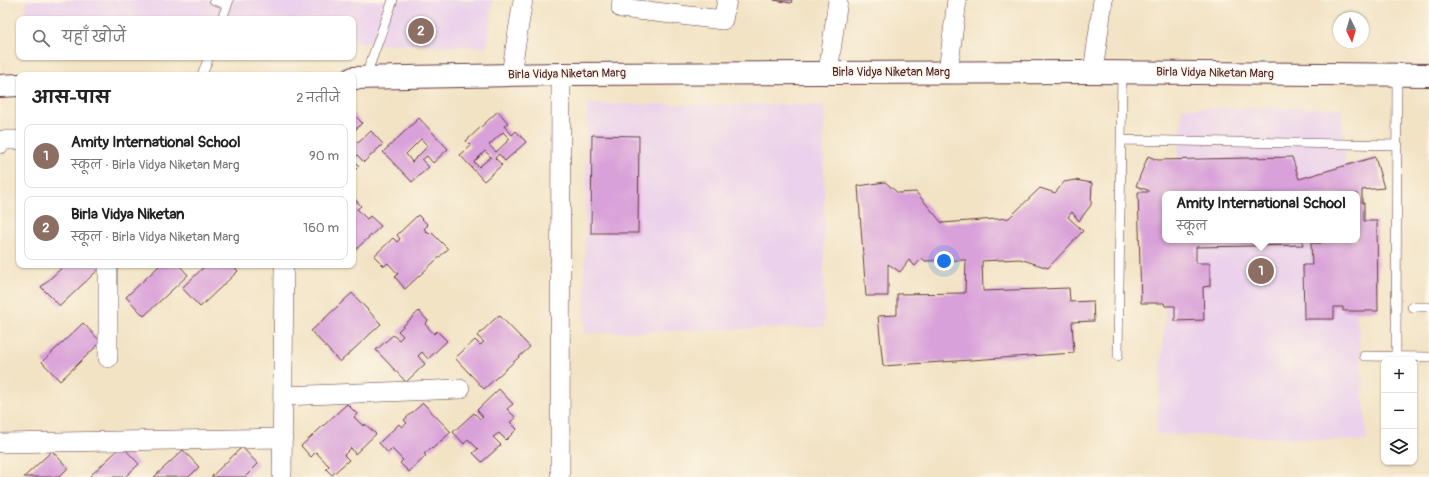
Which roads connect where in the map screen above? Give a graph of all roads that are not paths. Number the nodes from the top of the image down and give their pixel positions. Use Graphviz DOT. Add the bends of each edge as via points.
graph roads {
  1 [pos="214,0"];
  2 [pos="393,0"];
  3 [pos="523,0"];
  4 [pos="622,0"];
  5 [pos="726,0"];
  6 [pos="838,0"];
  7 [pos="957,0"];
  8 [pos="1103,0"];
  9 [pos="228,2"];
  10 [pos="223,16"];
  11 [pos="207,60"];
  12 [pos="203,72"];
  13 [pos="948,72"];
  14 [pos="1093,72"];
  15 [pos="1122,72"];
  16 [pos="828,73"];
  17 [pos="511,74"];
  18 [pos="561,74"];
  19 [pos="1397,75"];
  20 [pos="1429,75"];
  21 [pos="359,78"];
  22 [pos="16,85"];
  23 [pos="0,86"];
  24 [pos="16,140"];
  25 [pos="1121,140"];
  26 [pos="0,144"];
  27 [pos="1398,145"];
  28 [pos="108,268"];
  29 [pos="284,268"];
  30 [pos="1404,307"];
  31 [pos="1429,307"];
  32 [pos="1118,356"];
  33 [pos="1364,356"];
  34 [pos="1396,356"];
  35 [pos="1429,356"];
  36 [pos="108,358"];
  37 [pos="460,389"];
  38 [pos="283,396"];
  39 [pos="283,438"];
  40 [pos="0,442"];
  41 [pos="282,477"];
  42 [pos="560,477"];
  1 -- 9 [label="lane"];
  2 -- 21 [label="lane"];
  3 -- 17 [label="street"];
  4 -- 5 [label="street" via="621,8 723,20"];
  6 -- 16 [label="street"];
  7 -- 13 [label="street"];
  8 -- 14 [label="street"];
  9 -- 10 [label="lane"];
  11 -- 12 [label="lane"];
  13 -- 14 [label="street, Birla Vidya Niketan Marg"];
  13 -- 16 [label="street, Birla Vidya Niketan Marg"];
  14 -- 15 [label="street, Birla Vidya Niketan Marg"];
  15 -- 19 [label="street, Birla Vidya Niketan Marg"];
  15 -- 25 [label="lane"];
  16 -- 18 [label="street, Birla Vidya Niketan Marg"];
  17 -- 18 [label="street, Birla Vidya Niketan Marg"];
  17 -- 21 [label="street, Birla Vidya Niketan Marg"];
  18 -- 42 [label="street"];
  19 -- 20 [label="street, Birla Vidya Niketan Marg"];
  19 -- 27 [label="lane"];
  22 -- 23 [label="street"];
  24 -- 26 [label="street" via="3,140"];
  25 -- 27 [label="lane"];
  25 -- 32 [label="lane"];
  27 -- 30 [label="lane"];
  28 -- 36 [label="street"];
  29 -- 38 [label="street"];
  30 -- 31 [label="lane"];
  30 -- 34 [label="lane"];
  33 -- 34 [label="lane"];
  34 -- 35 [label="lane"];
  37 -- 38 [label="street"];
  38 -- 39 [label="street"];
  39 -- 40 [label="street"];
  39 -- 41 [label="street"];
}
